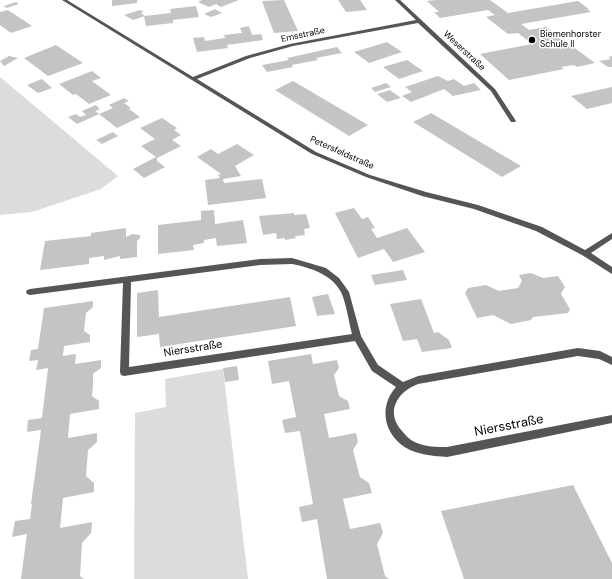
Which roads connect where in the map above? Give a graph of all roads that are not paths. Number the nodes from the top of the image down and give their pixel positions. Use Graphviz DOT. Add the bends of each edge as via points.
graph roads {
  1 [pos="64,0"];
  2 [pos="397,0"];
  3 [pos="420,21"];
  4 [pos="193,79"];
  5 [pos="513,120"];
  6 [pos="612,236"];
  7 [pos="584,253"];
  8 [pos="612,271"];
  9 [pos="127,280"];
  10 [pos="30,292"];
  11 [pos="357,337"];
  12 [pos="612,361"];
  13 [pos="402,386"];
  14 [pos="612,419"];
  1 -- 4 [label="street, Petersfeldstraße"];
  2 -- 3 [label="street, Weserstraße"];
  3 -- 4 [label="street, Emsstraße" via="292,45 248,57"];
  3 -- 5 [label="street, Weserstraße" via="493,90"];
  4 -- 7 [label="street, Petersfeldstraße" via="314,154 368,176 476,207 539,229"];
  6 -- 7 [label="street"];
  7 -- 8 [label="street, Petersfeldstraße"];
  9 -- 10 [label="street"];
  9 -- 11 [label="street" via="260,262 292,261 309,265 323,270 345,292"];
  9 -- 11 [label="street, Niersstraße" via="124,372"];
  11 -- 13 [label="street" via="375,368"];
  12 -- 13 [label="street" via="600,355 578,352 418,380"];
  13 -- 14 [label="street, Niersstraße" via="388,406 390,420 398,435 410,444 429,451 447,452"];
}
